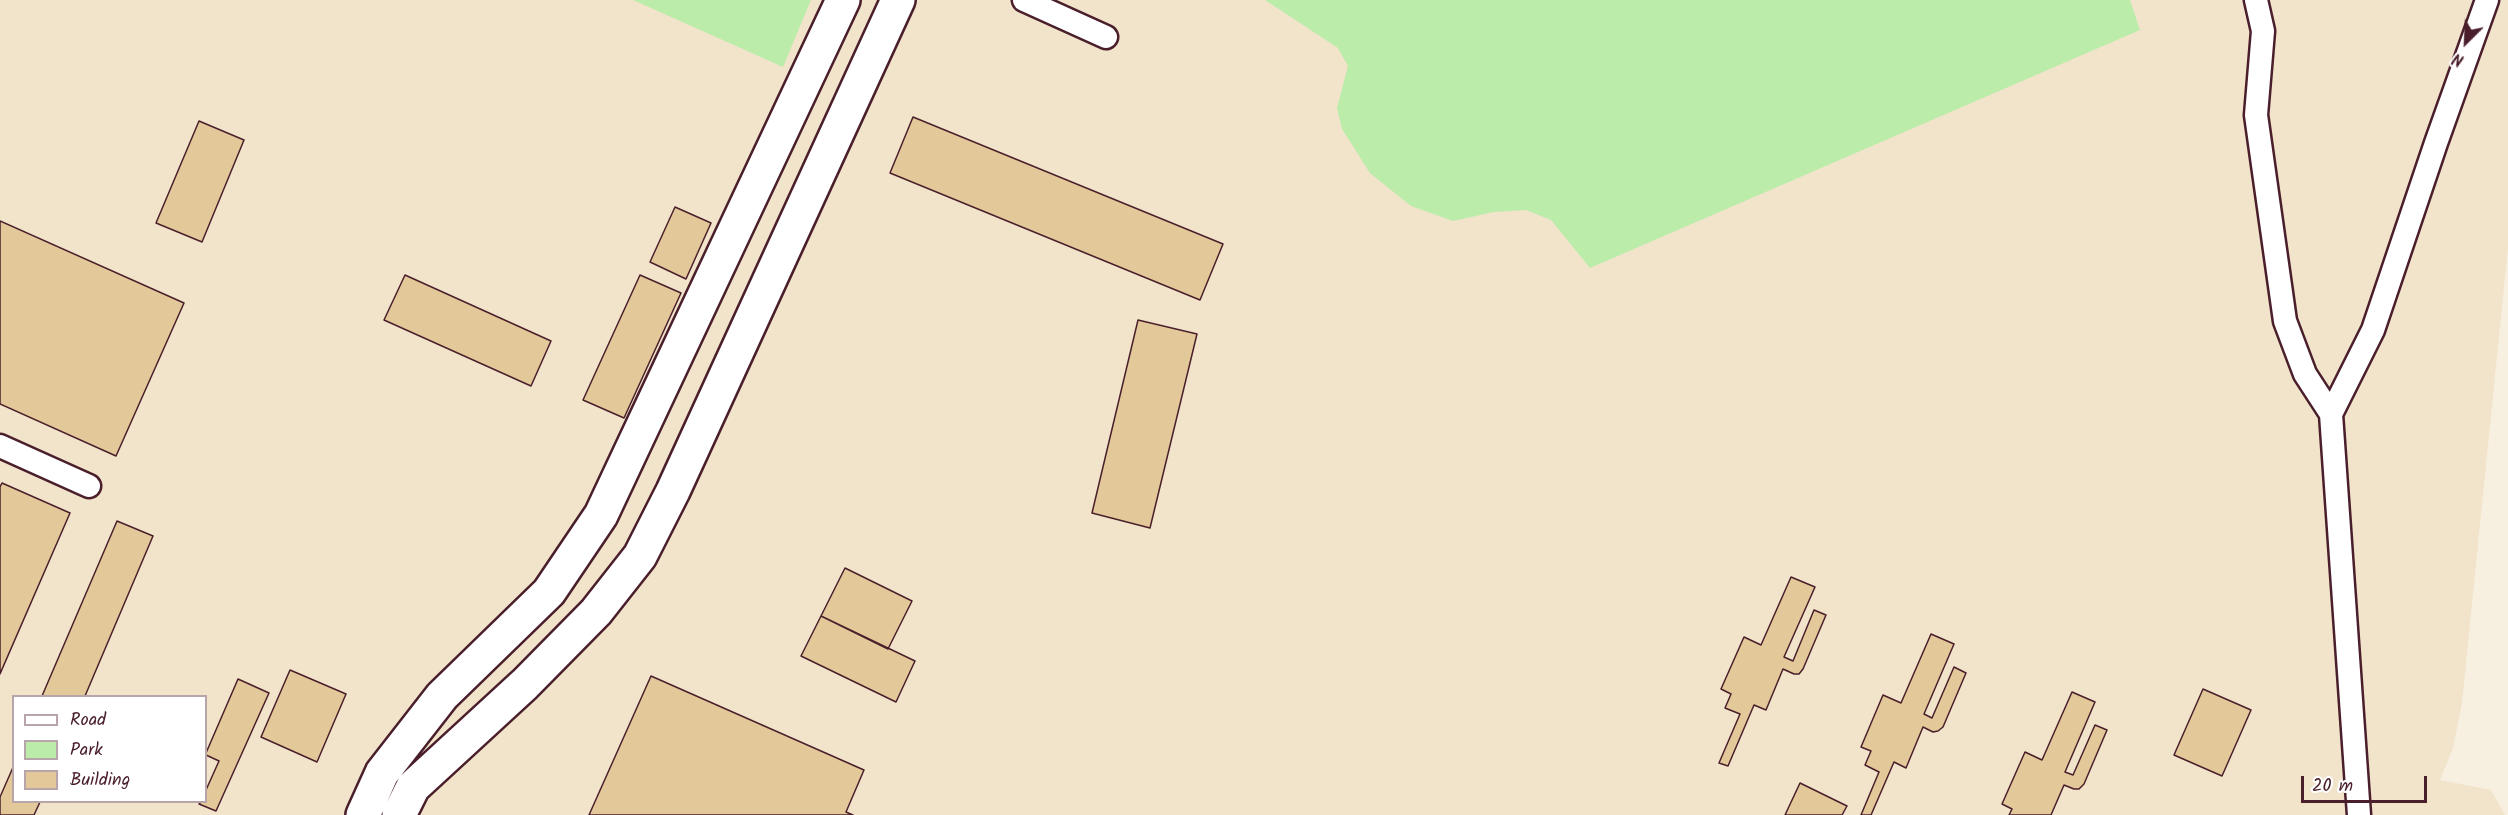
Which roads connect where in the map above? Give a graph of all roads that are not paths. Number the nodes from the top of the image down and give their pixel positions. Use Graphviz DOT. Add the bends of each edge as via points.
graph roads {
  1 [pos="843,0"];
  2 [pos="898,0"];
  3 [pos="1024,0"];
  4 [pos="2487,0"];
  5 [pos="2261,4"];
  6 [pos="1106,37"];
  7 [pos="2331,414"];
  8 [pos="0,446"];
  9 [pos="89,486"];
  10 [pos="363,815"];
  11 [pos="399,815"];
  12 [pos="2359,815"];
  1 -- 10 [label="street" via="601,515 549,592 442,696 382,773"];
  2 -- 11 [label="street" via="640,556 596,612 525,684 412,787"];
  3 -- 6 [label="lane"];
  4 -- 7 [label="lane" via="2373,330"];
  5 -- 7 [label="lane" via="2263,31 2256,115 2285,321 2305,374"];
  7 -- 12 [label="lane"];
  8 -- 9 [label="lane"];
}
